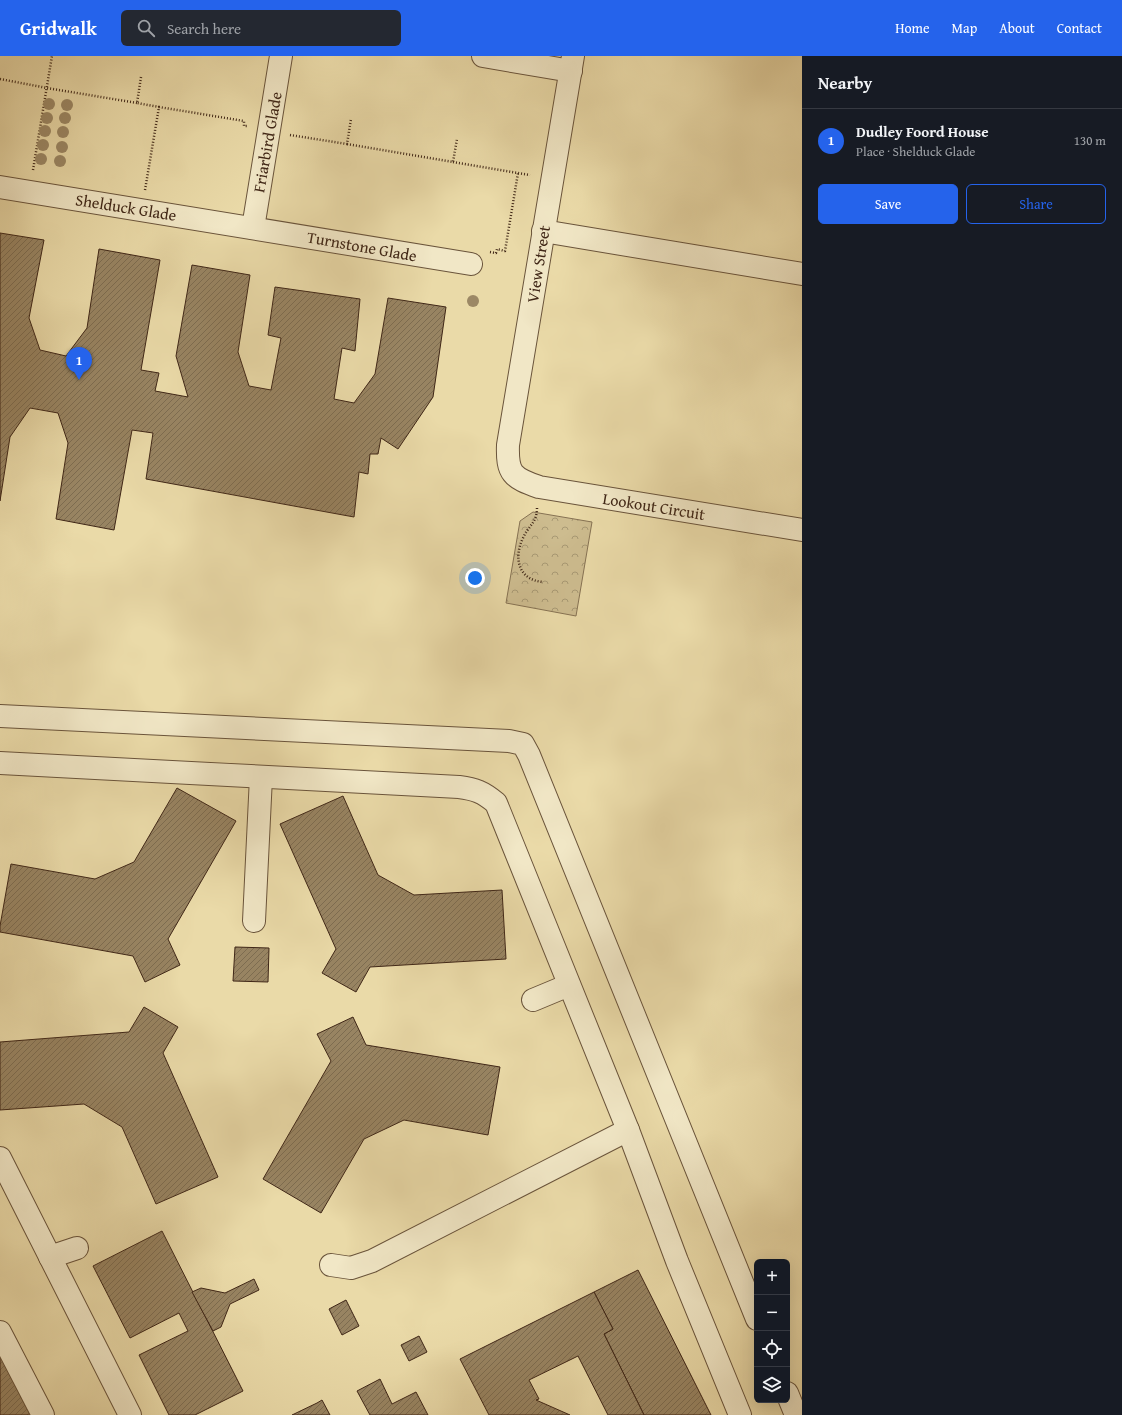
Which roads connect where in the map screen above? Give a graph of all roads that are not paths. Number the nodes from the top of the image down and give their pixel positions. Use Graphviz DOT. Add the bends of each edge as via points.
graph roads {
  1 [pos="282,56"];
  2 [pos="483,56"];
  3 [pos="572,64"];
  4 [pos="0,186"];
  5 [pos="253,228"];
  6 [pos="543,231"];
  7 [pos="471,264"];
  8 [pos="802,274"];
  9 [pos="510,472"];
  10 [pos="802,530"];
  11 [pos="0,716"];
  12 [pos="0,763"];
  13 [pos="261,777"];
  14 [pos="254,921"];
  15 [pos="569,985"];
  16 [pos="533,1000"];
  17 [pos="628,1130"];
  18 [pos="0,1158"];
  19 [pos="77,1248"];
  20 [pos="50,1257"];
  21 [pos="332,1265"];
  22 [pos="754,1312"];
  23 [pos="0,1332"];
  24 [pos="790,1400"];
  25 [pos="43,1415"];
  26 [pos="130,1415"];
  27 [pos="740,1415"];
  28 [pos="796,1415"];
  1 -- 5 [label="street, Friarbird Glade"];
  2 -- 3 [label="street"];
  3 -- 6 [label="street, View Street"];
  4 -- 5 [label="street, Shelduck Glade"];
  5 -- 7 [label="street, Turnstone Glade"];
  6 -- 8 [label="street"];
  6 -- 9 [label="street, View Street" via="508,445"];
  9 -- 10 [label="street, Lookout Circuit" via="539,487"];
  11 -- 22 [label="street" via="510,741 523,744"];
  12 -- 13 [label="street"];
  13 -- 14 [label="street"];
  13 -- 15 [label="street" via="459,787 486,794 496,803"];
  15 -- 16 [label="street"];
  15 -- 17 [label="street"];
  17 -- 21 [label="street" via="372,1261 351,1268"];
  17 -- 27 [label="street" via="677,1261"];
  18 -- 20 [label="street"];
  19 -- 20 [label="street"];
  20 -- 26 [label="street"];
  23 -- 25 [label="street"];
  24 -- 28 [label="street"];
}
